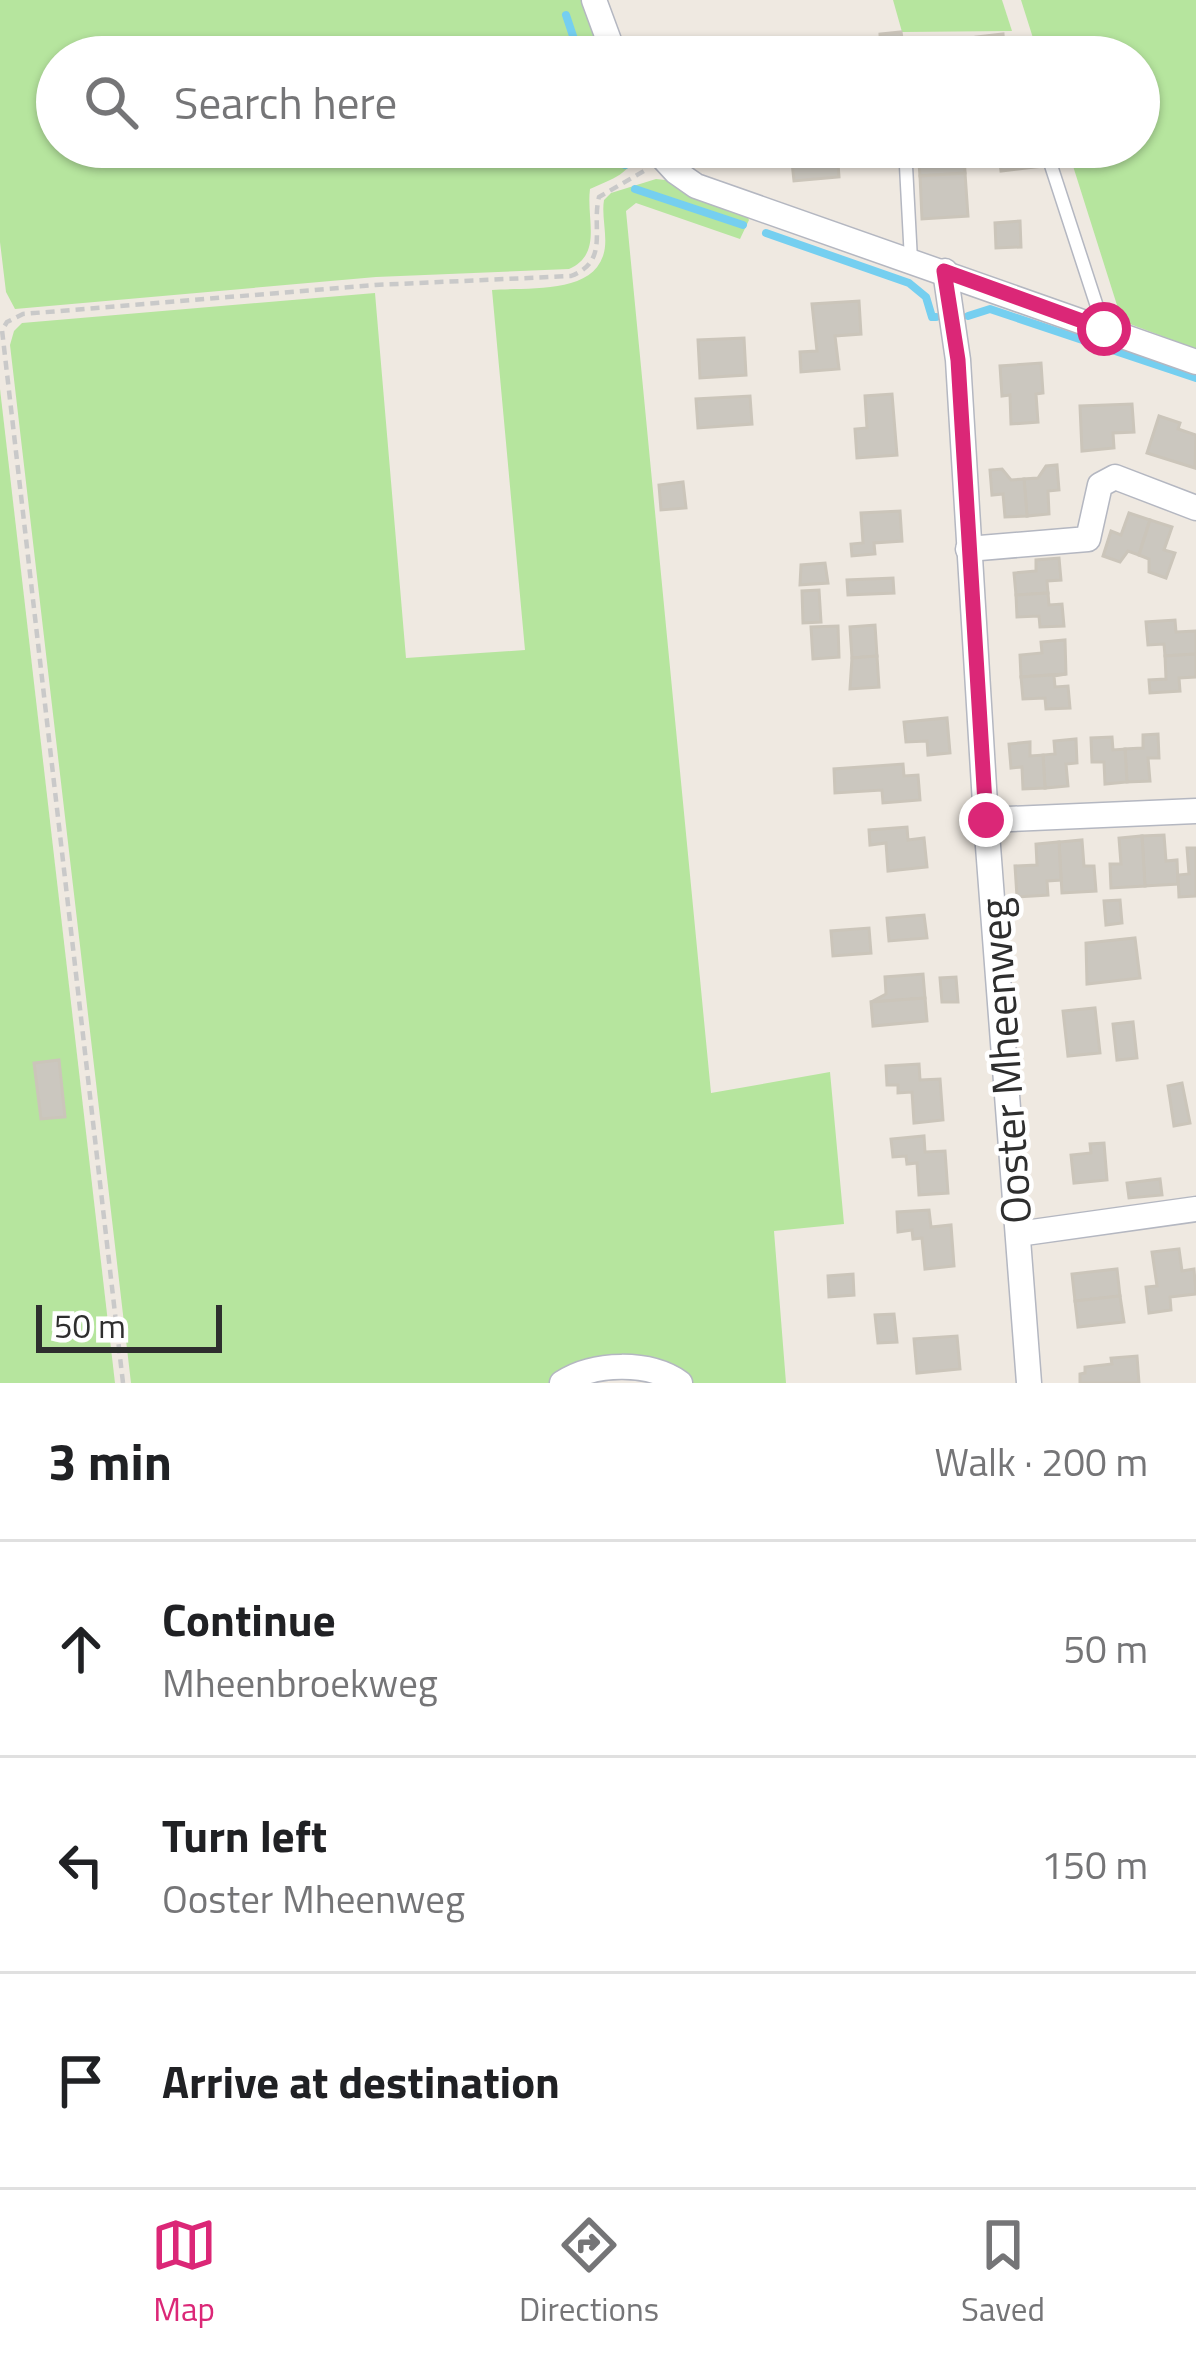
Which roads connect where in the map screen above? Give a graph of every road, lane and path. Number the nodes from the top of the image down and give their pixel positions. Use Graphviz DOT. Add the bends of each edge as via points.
graph roads {
  1 [pos="594,0"];
  2 [pos="607,36"];
  3 [pos="636,168"];
  4 [pos="675,168"];
  5 [pos="906,168"];
  6 [pos="1052,168"];
  7 [pos="911,260"];
  8 [pos="944,271"];
  9 [pos="1104,329"];
  10 [pos="1196,362"];
  11 [pos="1196,508"];
  12 [pos="968,548"];
  13 [pos="1196,811"];
  14 [pos="986,820"];
  15 [pos="1196,1209"];
  16 [pos="1018,1234"];
  17 [pos="124,1383"];
  18 [pos="562,1383"];
  19 [pos="680,1383"];
  20 [pos="1029,1383"];
  1 -- 2 [label="street"];
  3 -- 17 [label="path" via="603,191 596,253 571,276 23,314 2,330"];
  4 -- 7 [label="street" via="696,186"];
  5 -- 7 [label="lane"];
  6 -- 9 [label="lane"];
  7 -- 8 [label="street"];
  8 -- 9 [label="street"];
  8 -- 12 [label="street, Ooster Mheenweg" via="958,360"];
  9 -- 10 [label="street"];
  11 -- 12 [label="street" via="1115,477 1100,485 1088,538"];
  12 -- 14 [label="street, Ooster Mheenweg"];
  13 -- 14 [label="street"];
  14 -- 16 [label="street, Ooster Mheenweg"];
  15 -- 16 [label="street"];
  16 -- 20 [label="street, Ooster Mheenweg"];
  18 -- 19 [label="street" via="635,1368"];
}
